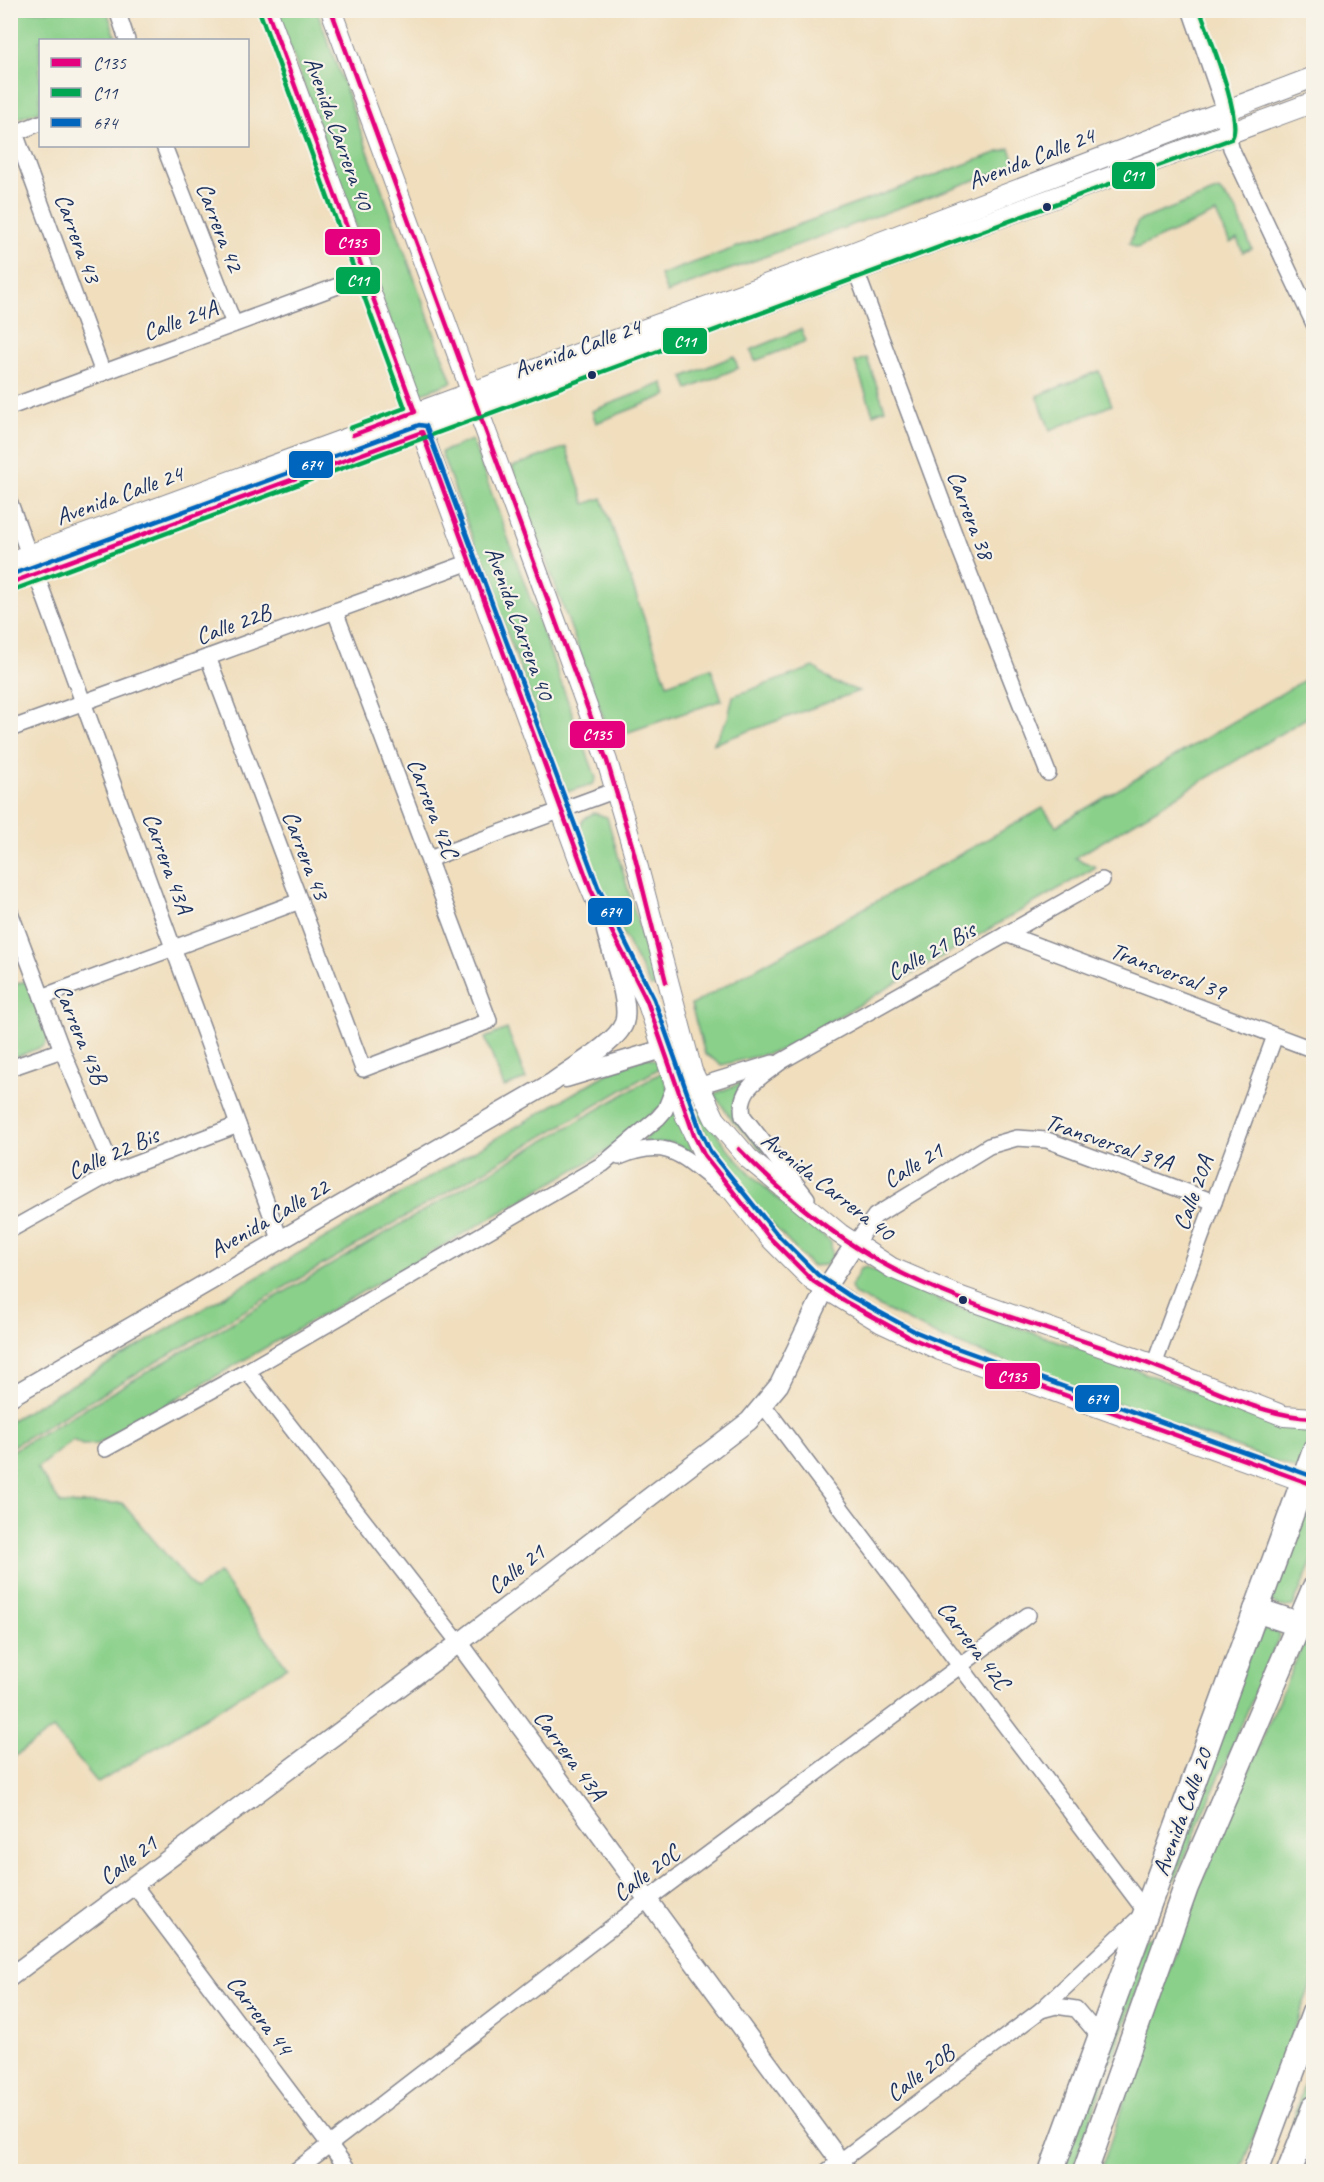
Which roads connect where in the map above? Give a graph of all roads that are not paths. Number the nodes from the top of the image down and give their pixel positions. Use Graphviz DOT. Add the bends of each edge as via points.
graph roads {
  1 [pos="117,10"];
  2 [pos="267,10"];
  3 [pos="331,10"];
  4 [pos="1192,10"];
  5 [pos="126,39"];
  6 [pos="1314,77"];
  7 [pos="1314,102"];
  8 [pos="1225,111"];
  9 [pos="39,123"];
  10 [pos="13,126"];
  11 [pos="1228,132"];
  12 [pos="164,147"];
  13 [pos="856,271"];
  14 [pos="365,276"];
  15 [pos="234,324"];
  16 [pos="1314,324"];
  17 [pos="103,373"];
  18 [pos="471,391"];
  19 [pos="10,407"];
  20 [pos="415,412"];
  21 [pos="478,412"];
  22 [pos="422,432"];
  23 [pos="10,503"];
  24 [pos="10,562"];
  25 [pos="470,562"];
  26 [pos="33,564"];
  27 [pos="10,583"];
  28 [pos="335,611"];
  29 [pos="208,657"];
  30 [pos="83,702"];
  31 [pos="10,729"];
  32 [pos="1048,773"];
  33 [pos="616,790"];
  34 [pos="561,810"];
  35 [pos="429,860"];
  36 [pos="1102,880"];
  37 [pos="300,901"];
  38 [pos="600,910"];
  39 [pos="10,912"];
  40 [pos="1006,934"];
  41 [pos="173,948"];
  42 [pos="42,997"];
  43 [pos="1275,1036"];
  44 [pos="663,1049"];
  45 [pos="62,1050"];
  46 [pos="1314,1050"];
  47 [pos="782,1060"];
  48 [pos="10,1068"];
  49 [pos="363,1069"];
  50 [pos="553,1082"];
  51 [pos="675,1085"];
  52 [pos="698,1086"];
  53 [pos="238,1125"];
  54 [pos="989,1146"];
  55 [pos="603,1164"];
  56 [pos="114,1172"];
  57 [pos="737,1197"];
  58 [pos="1214,1202"];
  59 [pos="10,1230"];
  60 [pos="280,1239"];
  61 [pos="847,1240"];
  62 [pos="825,1289"];
  63 [pos="1154,1365"];
  64 [pos="248,1371"];
  65 [pos="10,1397"];
  66 [pos="764,1406"];
  67 [pos="1314,1418"];
  68 [pos="105,1449"];
  69 [pos="1314,1452"];
  70 [pos="1308,1484"];
  71 [pos="1314,1589"];
  72 [pos="1256,1610"];
  73 [pos="1028,1615"];
  74 [pos="1298,1624"];
  75 [pos="459,1643"];
  76 [pos="960,1664"];
  77 [pos="134,1885"];
  78 [pos="647,1900"];
  79 [pos="1146,1912"];
  80 [pos="1173,1921"];
  81 [pos="10,1977"];
  82 [pos="1041,2010"];
  83 [pos="1314,2013"];
  84 [pos="1100,2037"];
  85 [pos="1280,2106"];
  86 [pos="1314,2108"];
  87 [pos="1300,2142"];
  88 [pos="330,2145"];
  89 [pos="838,2168"];
  90 [pos="294,2172"];
  91 [pos="350,2172"];
  92 [pos="1051,2172"];
  93 [pos="1085,2172"];
  94 [pos="1255,2172"];
  95 [pos="1289,2172"];
  1 -- 5 [label="street"];
  2 -- 14 [label="main road, Avenida Carrera 40"];
  3 -- 18 [label="main road, Avenida Carrera 40"];
  4 -- 8 [label="street"];
  6 -- 8 [label="main road, Avenida Calle 24"];
  7 -- 11 [label="main road, Avenida Calle 24"];
  8 -- 11 [label="street"];
  8 -- 18 [label="main road, Avenida Calle 24" via="836,259"];
  9 -- 10 [label="street"];
  10 -- 17 [label="street, Carrera 43"];
  11 -- 13 [label="main road, Avenida Calle 24"];
  11 -- 16 [label="street" via="1231,148"];
  12 -- 15 [label="street, Carrera 42"];
  13 -- 21 [label="main road, Avenida Calle 24"];
  13 -- 32 [label="street, Carrera 38"];
  14 -- 15 [label="street, Calle 24A"];
  14 -- 20 [label="main road, Avenida Carrera 40"];
  15 -- 17 [label="street, Calle 24A"];
  17 -- 19 [label="street, Calle 24A"];
  18 -- 20 [label="main road, Avenida Calle 24"];
  18 -- 21 [label="main road, Avenida Carrera 40"];
  20 -- 22 [label="main road, Avenida Carrera 40"];
  20 -- 26 [label="main road, Avenida Calle 24"];
  21 -- 22 [label="main road, Avenida Calle 24"];
  21 -- 33 [label="main road, Avenida Carrera 40"];
  22 -- 25 [label="main road, Avenida Carrera 40"];
  22 -- 26 [label="main road, Avenida Calle 24"];
  23 -- 26 [label="street, Carrera 43A"];
  24 -- 26 [label="main road, Avenida Calle 24"];
  25 -- 28 [label="street, Calle 22B"];
  25 -- 34 [label="main road, Avenida Carrera 40"];
  26 -- 27 [label="main road, Avenida Calle 24"];
  26 -- 30 [label="street, Carrera 43A"];
  28 -- 29 [label="street, Calle 22B"];
  28 -- 35 [label="street, Carrera 42C"];
  29 -- 30 [label="street, Calle 22B"];
  29 -- 37 [label="street, Carrera 43"];
  30 -- 31 [label="street, Calle 22B"];
  30 -- 41 [label="street, Carrera 43A"];
  33 -- 34 [label="street"];
  33 -- 52 [label="main road, Avenida Carrera 40"];
  34 -- 35 [label="street"];
  34 -- 38 [label="main road, Avenida Carrera 40"];
  35 -- 49 [label="street, Carrera 42C" via="489,1021"];
  36 -- 40 [label="street, Calle 21 Bis"];
  37 -- 41 [label="street"];
  37 -- 49 [label="street, Carrera 43"];
  38 -- 44 [label="main road, Avenida Carrera 40" via="647,1001"];
  38 -- 50 [label="street, Avenida Calle 22" via="624,1002 624,1023"];
  39 -- 42 [label="street, Carrera 43B"];
  40 -- 43 [label="street, Transversal 39"];
  40 -- 47 [label="street, Calle 21 Bis"];
  41 -- 42 [label="street"];
  41 -- 53 [label="street, Carrera 43A"];
  42 -- 45 [label="street, Carrera 43B"];
  43 -- 46 [label="street, Transversal 39"];
  43 -- 58 [label="street, Calle 20A"];
  44 -- 50 [label="street, Avenida Calle 22"];
  44 -- 51 [label="main road, Avenida Carrera 40"];
  45 -- 48 [label="street"];
  45 -- 56 [label="street, Carrera 43B"];
  47 -- 52 [label="street, Calle 21 Bis"];
  47 -- 61 [label="street, Calle 21 Bis" via="744,1093 743,1116 791,1179"];
  50 -- 60 [label="street, Avenida Calle 22"];
  51 -- 55 [label="street" via="658,1118"];
  51 -- 57 [label="main road, Avenida Carrera 40" via="704,1155"];
  52 -- 61 [label="main road, Avenida Carrera 40" via="715,1119 749,1160"];
  53 -- 56 [label="street, Calle 22 Bis"];
  53 -- 60 [label="street, Carrera 43A"];
  54 -- 58 [label="street, Transversal 39A" via="1017,1138 1047,1140"];
  54 -- 61 [label="street, Calle 21" via="875,1216"];
  55 -- 57 [label="street" via="642,1148 660,1147 684,1158"];
  55 -- 64 [label="street"];
  56 -- 59 [label="street, Calle 22 Bis"];
  57 -- 62 [label="main road, Avenida Carrera 40" via="782,1251"];
  58 -- 63 [label="street, Calle 20A"];
  60 -- 65 [label="street, Avenida Calle 22"];
  61 -- 62 [label="street, Calle 21"];
  61 -- 63 [label="main road, Avenida Carrera 40" via="892,1268 958,1296"];
  62 -- 66 [label="street, Calle 21" via="791,1362"];
  62 -- 70 [label="main road, Avenida Carrera 40" via="892,1328 940,1350"];
  63 -- 67 [label="main road, Avenida Carrera 40" via="1284,1416"];
  64 -- 68 [label="street"];
  64 -- 75 [label="street, Carrera 43A"];
  66 -- 75 [label="street, Calle 21"];
  66 -- 76 [label="street, Carrera 42C"];
  69 -- 70 [label="highway, Avenida Calle 20"];
  70 -- 72 [label="highway, Avenida Calle 20"];
  71 -- 74 [label="highway, Avenida Calle 20"];
  72 -- 74 [label="highway"];
  72 -- 79 [label="highway, Avenida Calle 20"];
  73 -- 76 [label="street, Calle 20C"];
  74 -- 80 [label="highway, Avenida Calle 20"];
  75 -- 77 [label="street, Calle 21"];
  75 -- 78 [label="street, Carrera 43A"];
  76 -- 78 [label="street, Calle 20C"];
  76 -- 79 [label="street, Carrera 42C"];
  77 -- 81 [label="street, Calle 21"];
  77 -- 88 [label="street, Carrera 44"];
  78 -- 88 [label="street, Calle 20C"];
  78 -- 89 [label="street, Carrera 43A"];
  79 -- 80 [label="street"];
  79 -- 82 [label="street, Calle 20B"];
  79 -- 84 [label="highway, Avenida Calle 20"];
  80 -- 93 [label="highway, Avenida Calle 20"];
  82 -- 84 [label="street" via="1056,2006 1076,2009"];
  82 -- 89 [label="street, Calle 20B"];
  83 -- 85 [label="highway"];
  84 -- 92 [label="highway, Avenida Calle 20"];
  85 -- 87 [label="highway"];
  85 -- 94 [label="highway"];
  86 -- 87 [label="highway"];
  87 -- 95 [label="highway"];
  88 -- 90 [label="street, Calle 20C"];
  88 -- 91 [label="street, Carrera 44"];
}
